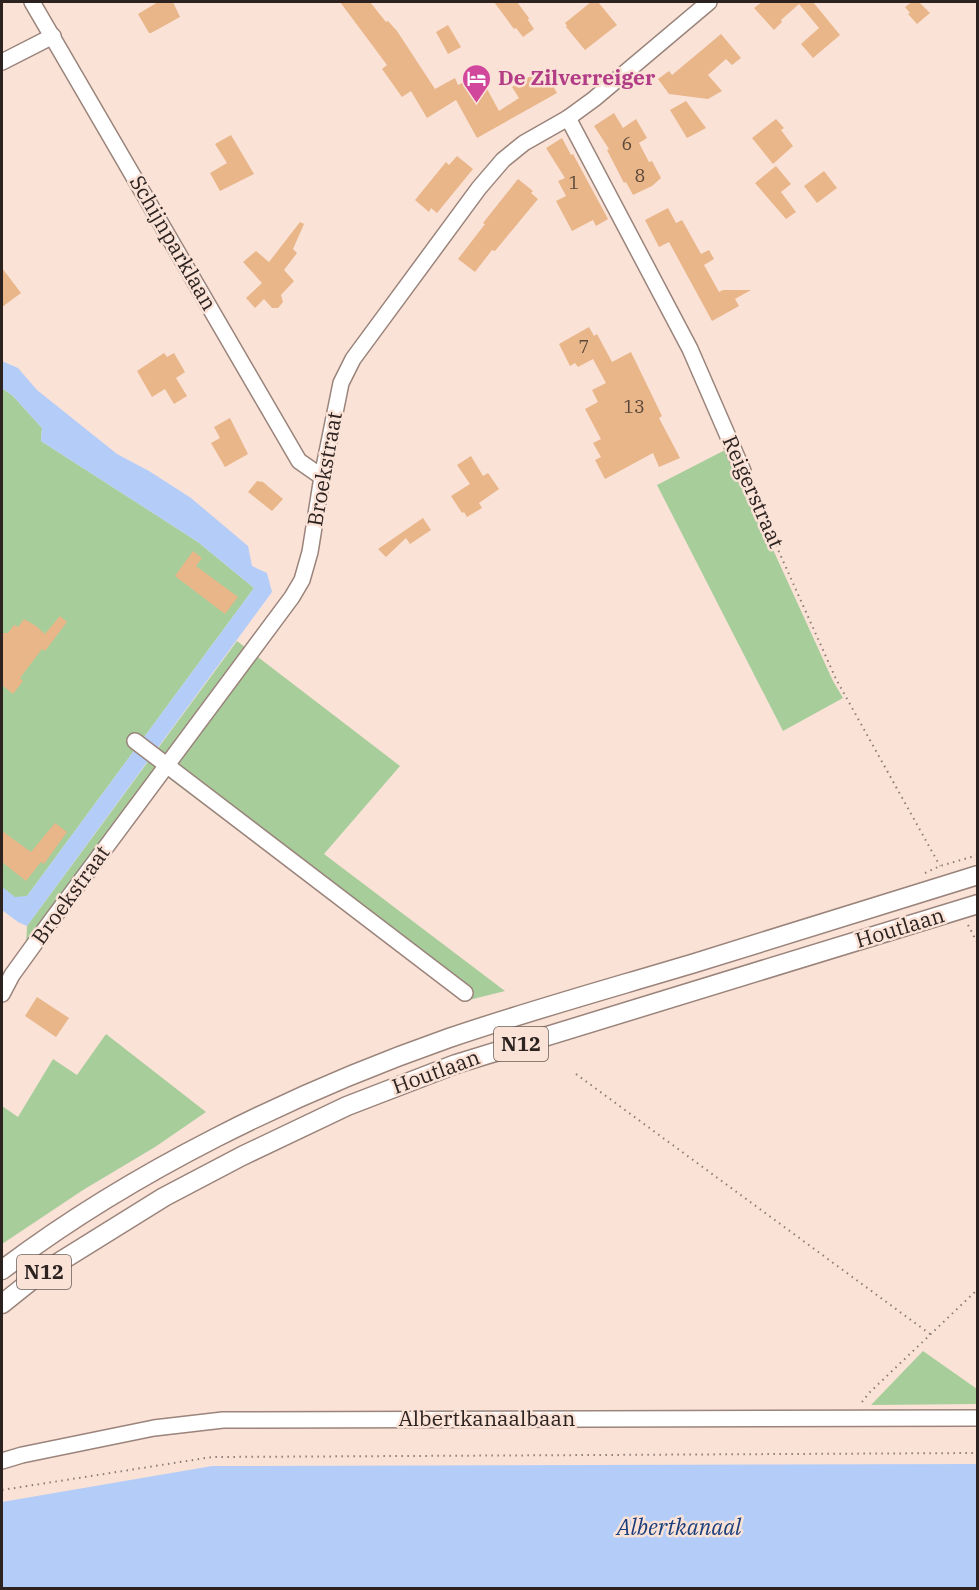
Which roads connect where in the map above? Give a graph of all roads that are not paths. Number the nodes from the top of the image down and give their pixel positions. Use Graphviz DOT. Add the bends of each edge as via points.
graph roads {
  1 [pos="32,2"];
  2 [pos="709,2"];
  3 [pos="53,36"];
  4 [pos="2,62"];
  5 [pos="568,118"];
  6 [pos="743,471"];
  7 [pos="322,477"];
  8 [pos="135,741"];
  9 [pos="162,761"];
  10 [pos="978,876"];
  11 [pos="970,906"];
  12 [pos="465,993"];
  13 [pos="2,994"];
  14 [pos="2,1270"];
  15 [pos="2,1304"];
  16 [pos="978,1418"];
  17 [pos="2,1461"];
  1 -- 3 [label="street, Schijnparklaan"];
  2 -- 5 [label="street, Broekstraat"];
  3 -- 4 [label="street"];
  3 -- 7 [label="street, Schijnparklaan" via="299,461"];
  5 -- 6 [label="street, Reigerstraat" via="690,349"];
  5 -- 7 [label="street, Broekstraat" via="524,143 490,173 353,359 341,383"];
  7 -- 9 [label="street, Broekstraat" via="310,552 292,597"];
  8 -- 9 [label="street"];
  9 -- 12 [label="street"];
  9 -- 13 [label="street, Broekstraat"];
  10 -- 14 [label="main road, Houtlaan / N12" via="498,1022 336,1081 151,1173 74,1219"];
  11 -- 15 [label="main road, Houtlaan / N12" via="456,1064 347,1106 164,1197 37,1276"];
  16 -- 17 [label="street, Albertkanaalbaan" via="223,1420 154,1428"];
}
